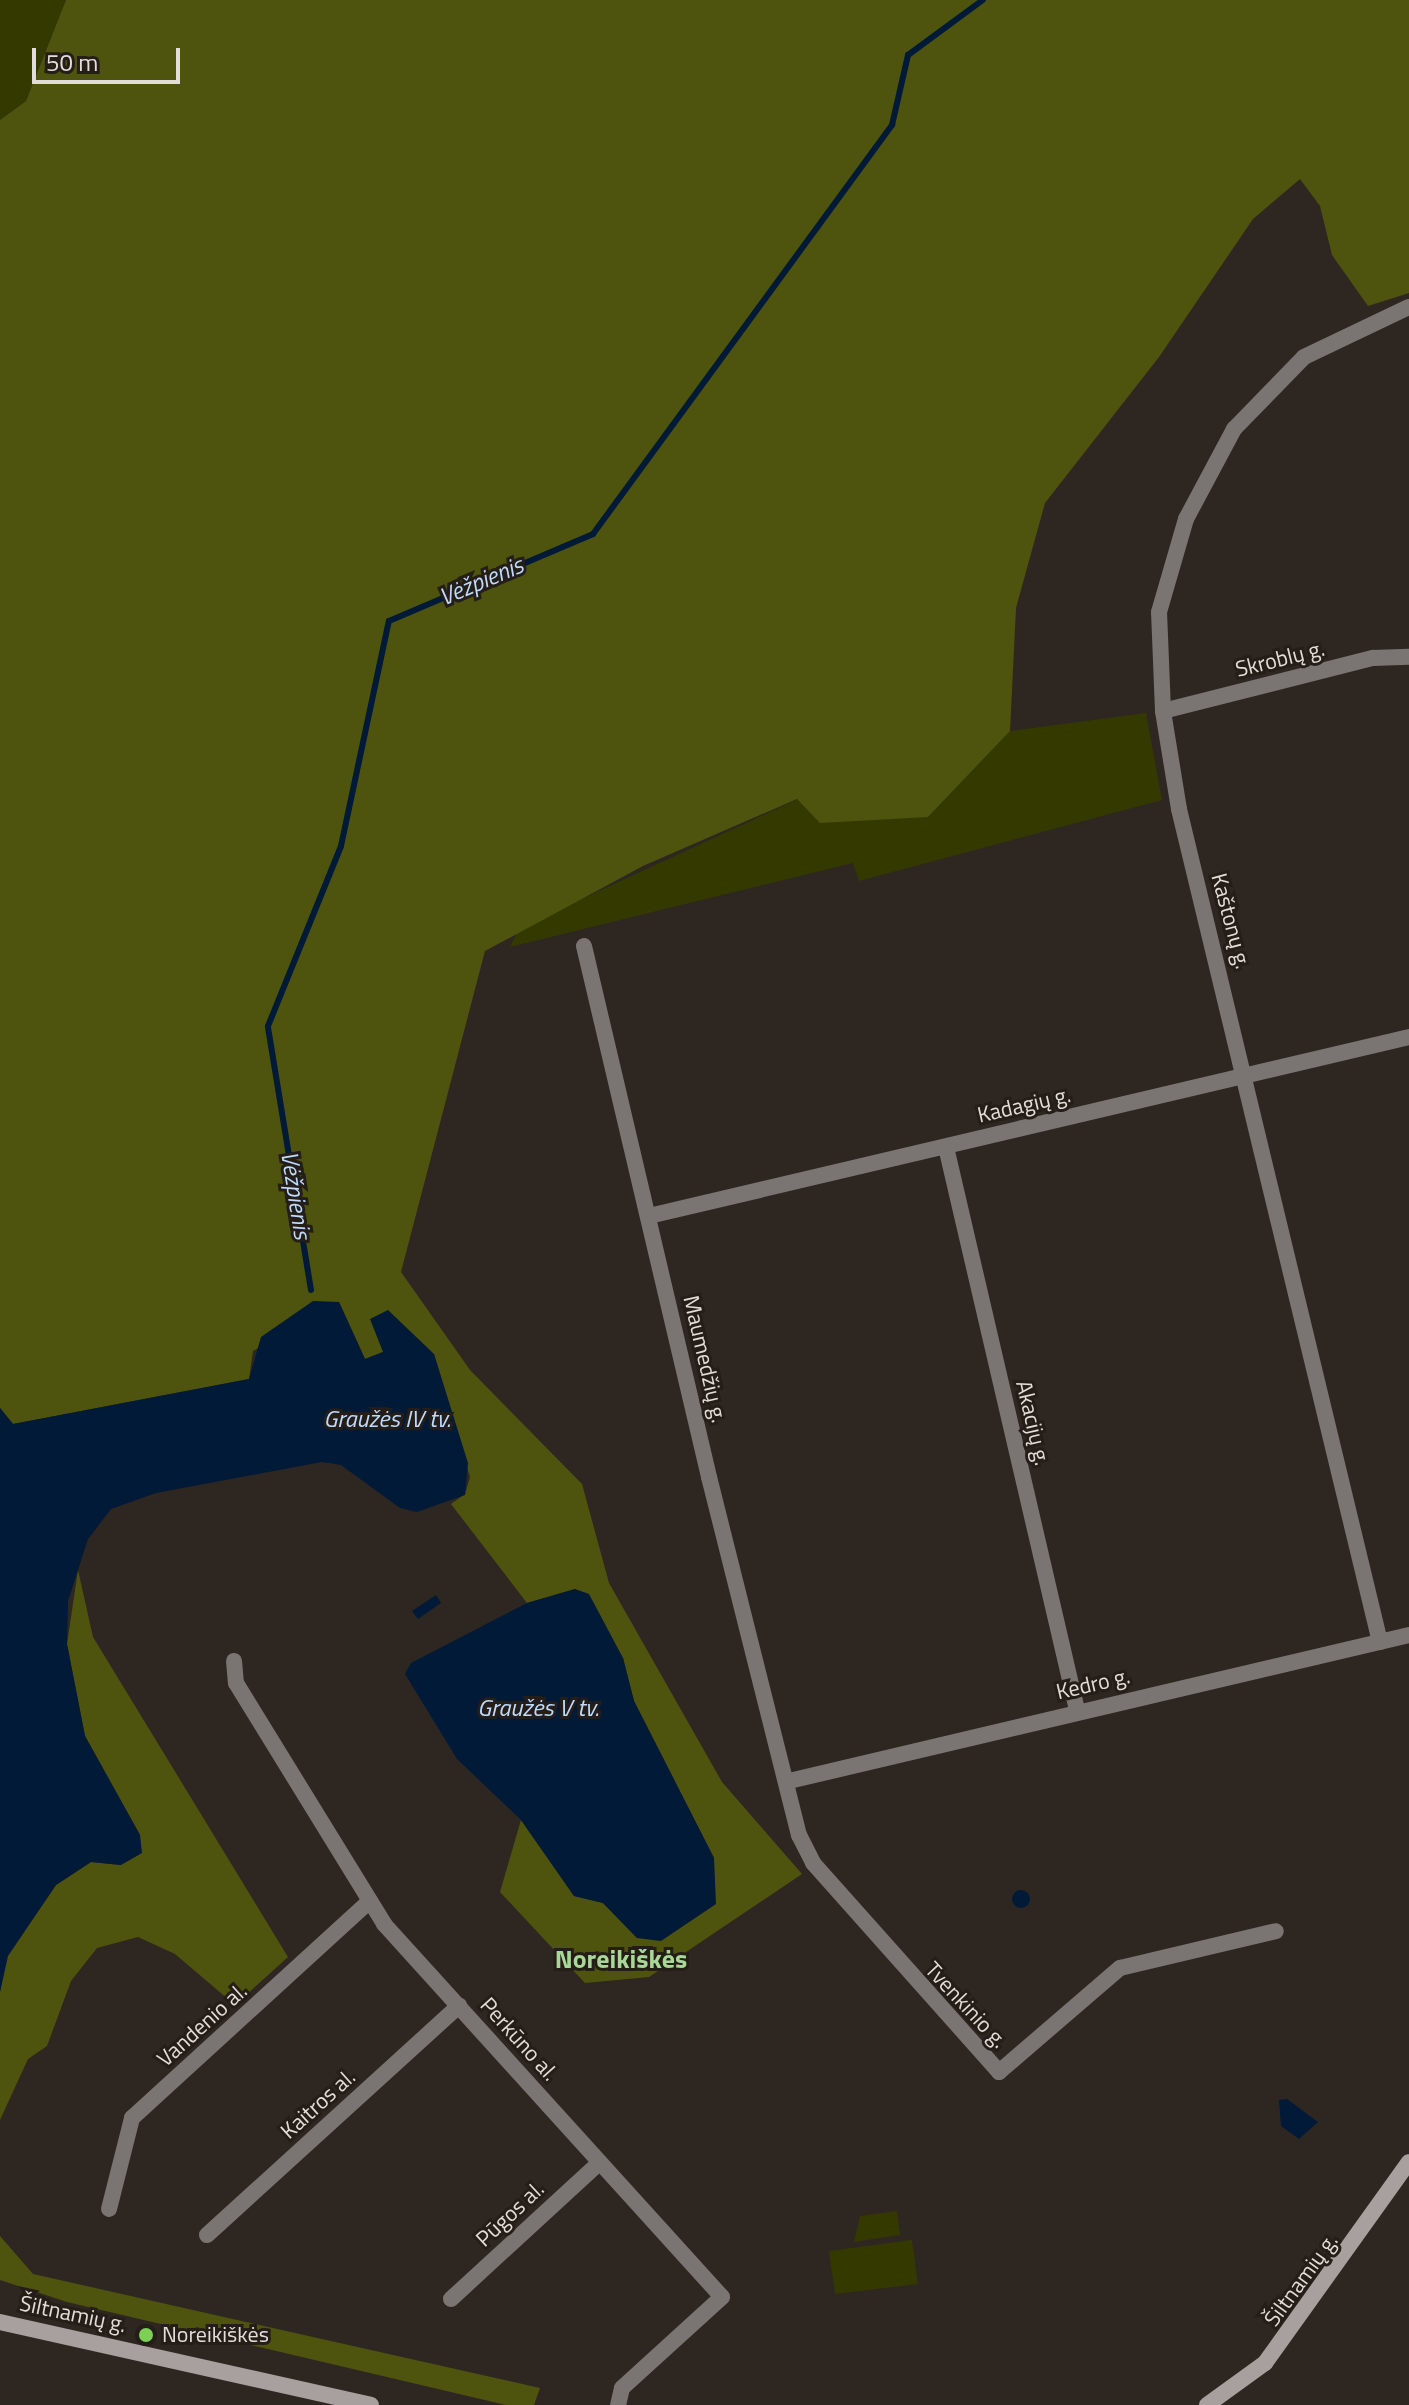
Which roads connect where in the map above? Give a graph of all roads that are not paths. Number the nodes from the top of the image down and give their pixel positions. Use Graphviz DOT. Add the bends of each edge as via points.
graph roads {
  1 [pos="1409,307"];
  2 [pos="1409,657"];
  3 [pos="1163,711"];
  4 [pos="584,946"];
  5 [pos="1409,1037"];
  6 [pos="1248,1075"];
  7 [pos="946,1147"];
  8 [pos="649,1216"];
  9 [pos="1409,1635"];
  10 [pos="1380,1642"];
  11 [pos="234,1661"];
  12 [pos="1077,1710"];
  13 [pos="789,1781"];
  14 [pos="370,1901"];
  15 [pos="1276,1931"];
  16 [pos="459,2006"];
  17 [pos="600,2162"];
  18 [pos="1409,2162"];
  19 [pos="109,2209"];
  20 [pos="207,2235"];
  21 [pos="451,2299"];
  22 [pos="0,2322"];
  23 [pos="1210,2404"];
  24 [pos="371,2405"];
  25 [pos="618,2405"];
  1 -- 3 [label="street, Kaštonų g." via="1304,357 1234,429 1206,474 1159,612"];
  2 -- 3 [label="street, Skroblų g." via="1373,658"];
  3 -- 6 [label="street, Kaštonų g." via="1179,809"];
  4 -- 8 [label="street, Maumedžių g."];
  5 -- 6 [label="street, Kadagių g."];
  6 -- 7 [label="street, Kadagių g."];
  6 -- 10 [label="street, Kaštonų g."];
  7 -- 8 [label="street, Kadagių g."];
  7 -- 12 [label="street, Akacijų g."];
  8 -- 13 [label="street, Maumedžių g."];
  9 -- 10 [label="street, Kedro g."];
  10 -- 12 [label="street, Kedro g."];
  11 -- 14 [label="street, Perkūno al." via="236,1683"];
  12 -- 13 [label="street, Kedro g."];
  13 -- 15 [label="street, Tvenkinio g." via="799,1835 813,1863 999,2072 1120,1968"];
  14 -- 16 [label="street, Perkūno al."];
  14 -- 19 [label="street, Vandenio al." via="132,2118"];
  16 -- 17 [label="street, Perkūno al."];
  16 -- 20 [label="street, Kaitros al."];
  17 -- 21 [label="street, Pūgos al."];
  17 -- 25 [label="street, Perkūno al." via="722,2297 622,2388"];
  18 -- 23 [label="main road, Šiltnamių g." via="1308,2312 1265,2363"];
  22 -- 24 [label="main road, Šiltnamių g."];
}
